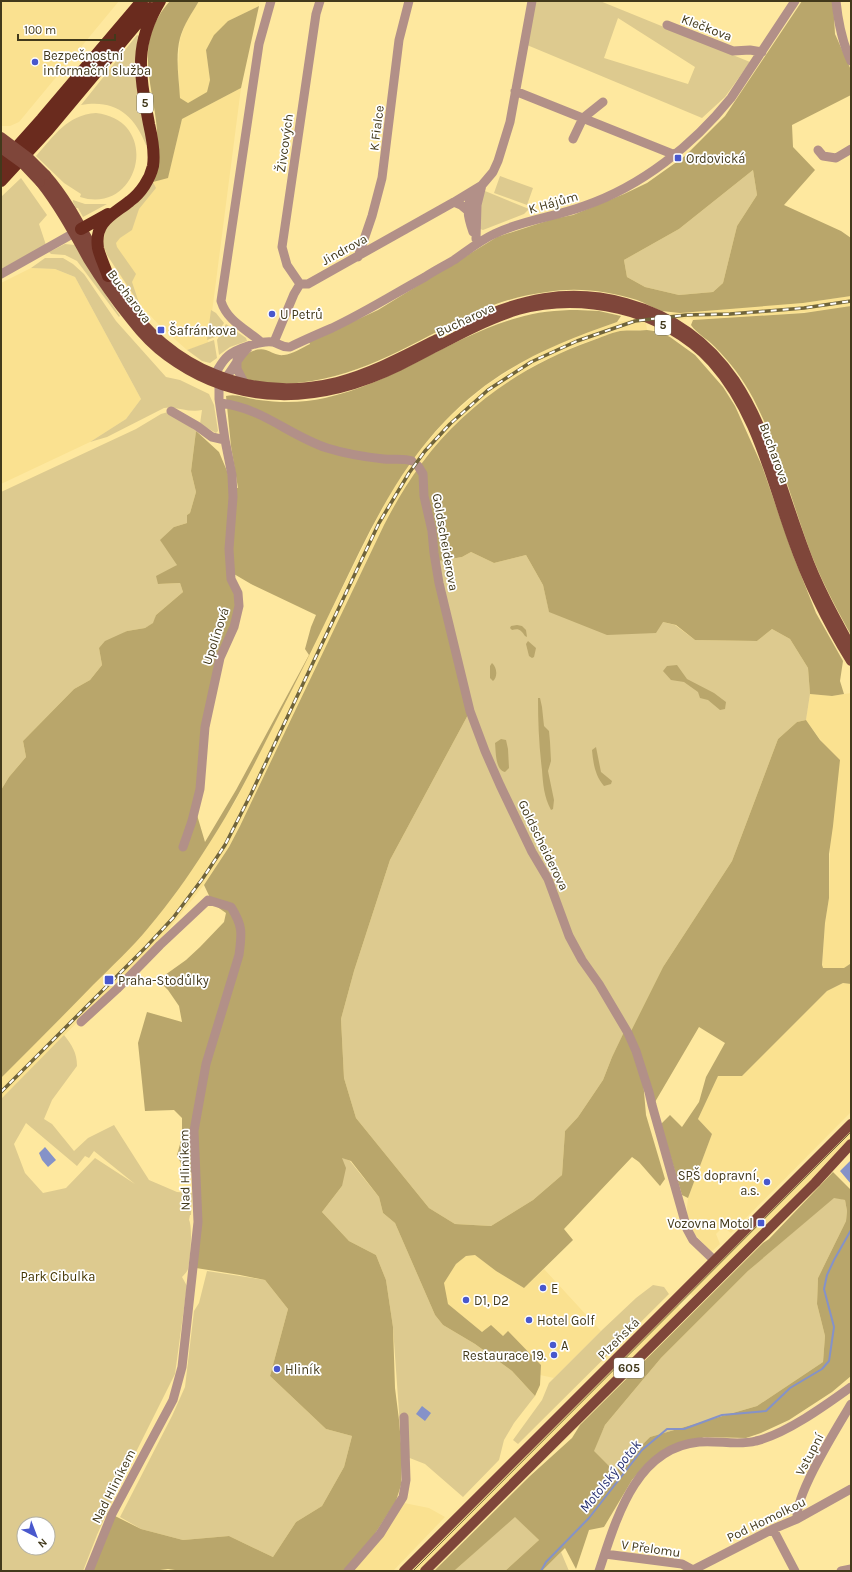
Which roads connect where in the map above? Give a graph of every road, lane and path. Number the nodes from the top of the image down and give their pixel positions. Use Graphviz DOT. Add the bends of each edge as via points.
graph roads {
  1 [pos="142,1"];
  2 [pos="156,1"];
  3 [pos="160,1"];
  4 [pos="271,1"];
  5 [pos="320,1"];
  6 [pos="409,1"];
  7 [pos="532,1"];
  8 [pos="795,1"];
  9 [pos="836,1"];
  10 [pos="667,25"];
  11 [pos="762,52"];
  12 [pos="851,60"];
  13 [pos="515,91"];
  14 [pos="603,102"];
  15 [pos="583,118"];
  16 [pos="1,138"];
  17 [pos="573,139"];
  18 [pos="1,148"];
  19 [pos="851,149"];
  20 [pos="818,150"];
  21 [pos="674,155"];
  22 [pos="1,165"];
  23 [pos="43,178"];
  24 [pos="1,182"];
  25 [pos="482,185"];
  26 [pos="473,191"];
  27 [pos="131,201"];
  28 [pos="454,202"];
  29 [pos="467,210"];
  30 [pos="78,231"];
  31 [pos="476,241"];
  32 [pos="358,257"];
  33 [pos="1,274"];
  34 [pos="108,276"];
  35 [pos="300,284"];
  36 [pos="261,342"];
  37 [pos="274,342"];
  38 [pos="250,346"];
  39 [pos="237,360"];
  40 [pos="215,374"];
  41 [pos="223,381"];
  42 [pos="245,384"];
  43 [pos="220,403"];
  44 [pos="171,411"];
  45 [pos="225,440"];
  46 [pos="851,647"];
  47 [pos="850,659"];
  48 [pos="183,847"];
  49 [pos="81,1022"];
  50 [pos="851,1124"];
  51 [pos="851,1144"];
  52 [pos="714,1260"];
  53 [pos="851,1387"];
  54 [pos="851,1404"];
  55 [pos="404,1417"];
  56 [pos="851,1489"];
  57 [pos="797,1519"];
  58 [pos="773,1529"];
  59 [pos="605,1554"];
  60 [pos="851,1569"];
  61 [pos="692,1570"];
  62 [pos="89,1571"];
  63 [pos="348,1571"];
  64 [pos="404,1571"];
  65 [pos="425,1571"];
  66 [pos="600,1571"];
  67 [pos="795,1571"];
  68 [pos="842,1571"];
  1 -- 22 [label="highway"];
  2 -- 24 [label="highway" via="53,125"];
  3 -- 27 [label="highway, 5" via="146,29 141,55 141,82 152,137 153,165 145,185"];
  4 -- 36 [label="street" via="259,44 221,301 232,320"];
  5 -- 35 [label="street, Živcových" via="282,247 287,265"];
  6 -- 32 [label="street, K Fialce" via="400,40 382,178"];
  7 -- 13 [label="street, Jindrova"];
  8 -- 11 [label="street, K Hájům"];
  9 -- 12 [label="street" via="838,20"];
  10 -- 11 [label="street, Klečkova" via="734,51"];
  11 -- 21 [label="street, K Hájům" via="722,109"];
  13 -- 15 [label="street"];
  13 -- 25 [label="street, Jindrova" via="503,148 493,172"];
  14 -- 15 [label="street"];
  15 -- 17 [label="street"];
  15 -- 21 [label="street"];
  16 -- 23 [label="main road, Bucharova / 5, bridge" via="30,158"];
  18 -- 23 [label="main road, Bucharova / 5, bridge"];
  19 -- 20 [label="street" via="836,158 823,156"];
  21 -- 31 [label="street, K Hájům" via="619,191 584,206 543,217"];
  23 -- 30 [label="main road, Bucharova / 5" via="54,200"];
  25 -- 26 [label="street, Jindrova"];
  25 -- 31 [label="street, Jindrova" via="477,205"];
  26 -- 28 [label="street, Jindrova"];
  26 -- 29 [label="street"];
  27 -- 30 [label="highway"];
  27 -- 34 [label="highway, 5" via="109,217 99,229 98,248"];
  28 -- 29 [label="street"];
  28 -- 32 [label="street, Jindrova"];
  29 -- 31 [label="street"];
  30 -- 33 [label="street"];
  30 -- 34 [label="main road, Bucharova / 5"];
  30 -- 41 [label="main road, Bucharova / 5" via="98,274 149,342 201,377"];
  31 -- 37 [label="street, K Hájům" via="455,259 332,328 290,347"];
  32 -- 35 [label="street, Jindrova" via="308,284"];
  34 -- 40 [label="main road, Bucharova / 5" via="130,308 160,340 187,360"];
  35 -- 37 [label="street"];
  36 -- 37 [label="street, K Hájům"];
  36 -- 38 [label="street, K Hájům"];
  38 -- 39 [label="street"];
  38 -- 40 [label="street, K Hájům" via="234,351"];
  39 -- 41 [label="street"];
  39 -- 42 [label="street" via="237,369"];
  40 -- 41 [label="main road, Bucharova / 5"];
  41 -- 42 [label="main road, Bucharova / 5"];
  41 -- 43 [label="street, Upolínová"];
  41 -- 47 [label="main road, Bucharova / 5" via="247,392 280,396 330,391 395,368 504,315 537,306 589,303 629,311 648,318 687,340 703,353 740,401 758,441 805,572 826,618"];
  42 -- 46 [label="main road, Bucharova / 5" via="295,389 338,382 395,360 484,315 531,300 563,296 601,298 652,312 704,344 735,379 747,399 767,445 805,554"];
  43 -- 45 [label="street, Upolínová"];
  43 -- 52 [label="street, Goldscheiderova" via="256,412 309,440 347,454 415,464 423,474 424,496 439,583 470,711 500,785 548,879 570,936 582,960 622,1020 636,1051 687,1229 693,1240"];
  44 -- 45 [label="street" via="212,437"];
  45 -- 48 [label="street, Upolínová" via="232,475 233,497 229,549 231,579 238,594 239,606 234,627 220,658 205,727 200,789"];
  49 -- 62 [label="street, Nad Hliníkem" via="208,900 231,907 241,926 241,938 239,955 206,1064 194,1131 198,1222 182,1368 173,1400 112,1514"];
  50 -- 52 [label="main road, Plzeňská / 605"];
  51 -- 65 [label="main road, 605" via="815,1183"];
  52 -- 64 [label="main road, Plzeňská / 605"];
  53 -- 59 [label="street" via="807,1417 765,1438 742,1443 699,1442 681,1446 663,1455 648,1466 629,1494 620,1510"];
  54 -- 57 [label="street, Vstupní" via="810,1477 797,1511"];
  55 -- 63 [label="street" via="406,1480 403,1496 380,1534"];
  56 -- 57 [label="street, Pod Homolkou"];
  57 -- 58 [label="street, Pod Homolkou"];
  58 -- 61 [label="street, Pod Homolkou"];
  58 -- 67 [label="street"];
  59 -- 61 [label="street, V Přelomu" via="682,1564"];
  59 -- 66 [label="street"];
  60 -- 68 [label="street"];
}
